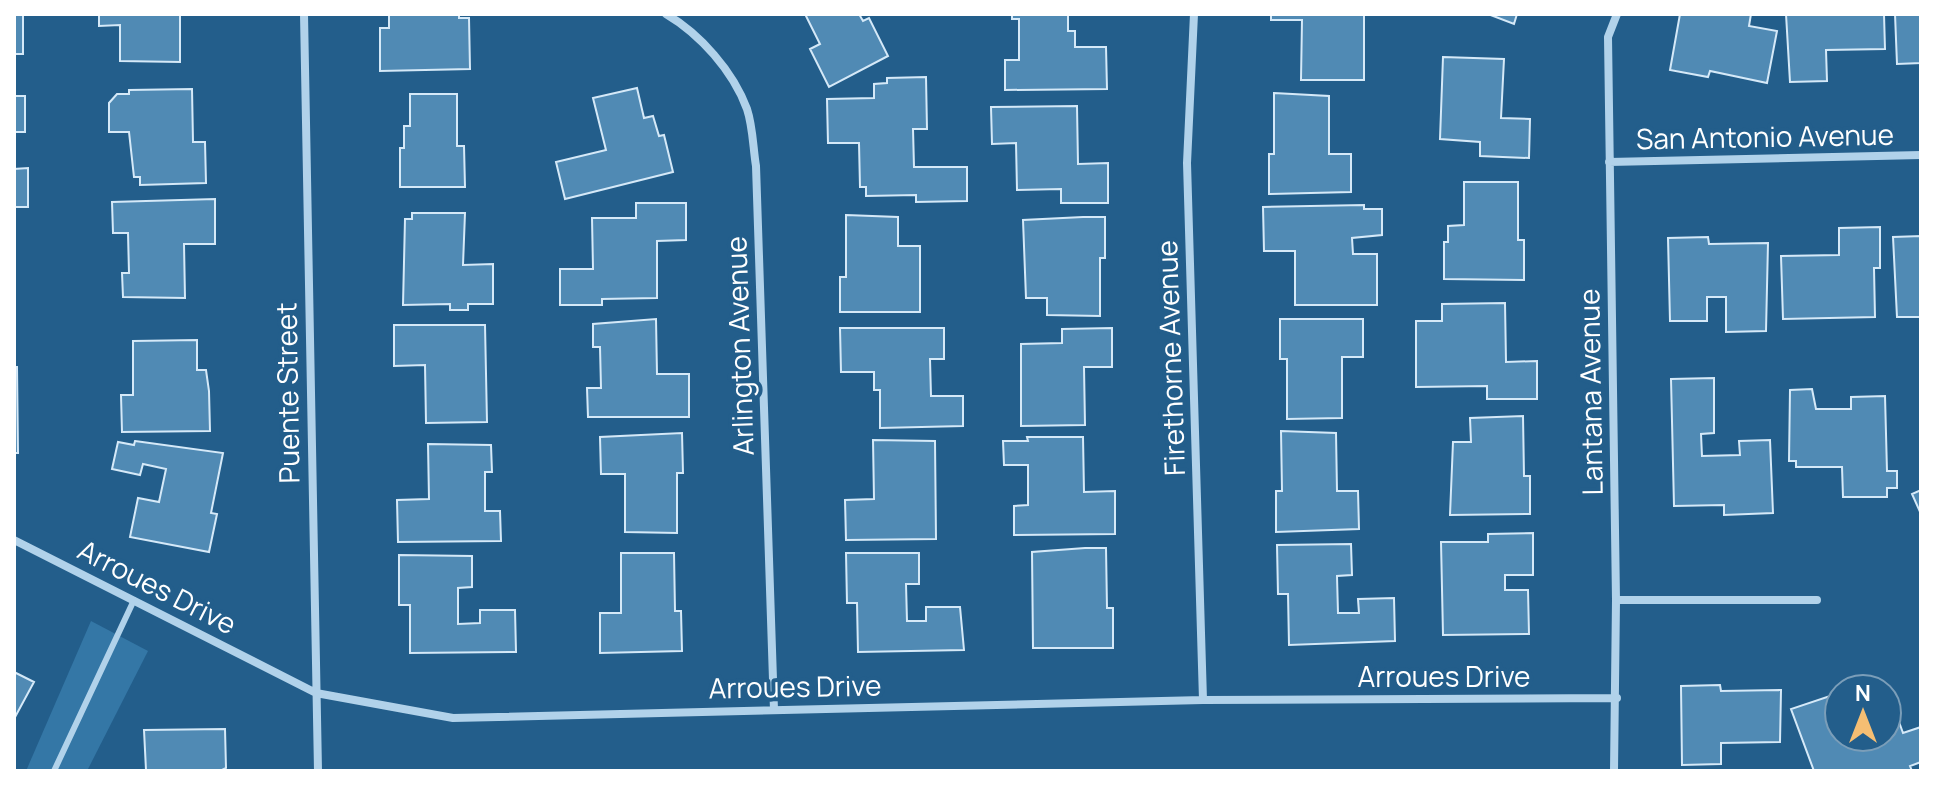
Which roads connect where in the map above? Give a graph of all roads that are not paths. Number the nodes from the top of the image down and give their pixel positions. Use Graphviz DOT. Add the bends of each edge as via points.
graph roads {
  1 [pos="304,14"];
  2 [pos="666,14"];
  3 [pos="1194,14"];
  4 [pos="1617,14"];
  5 [pos="1921,155"];
  6 [pos="1609,162"];
  7 [pos="14,540"];
  8 [pos="134,600"];
  9 [pos="1616,600"];
  10 [pos="1817,600"];
  11 [pos="316,693"];
  12 [pos="1617,698"];
  13 [pos="1203,700"];
  14 [pos="774,710"];
  15 [pos="54,771"];
  16 [pos="318,771"];
  17 [pos="1614,771"];
  1 -- 11 [label="street, Puente Street"];
  2 -- 14 [label="street, Arlington Avenue" via="722,64 747,110 756,166"];
  3 -- 13 [label="street, Firethorne Avenue" via="1187,163"];
  4 -- 6 [label="street, Lantana Avenue" via="1608,37"];
  5 -- 6 [label="street, San Antonio Avenue"];
  6 -- 9 [label="street, Lantana Avenue"];
  7 -- 8 [label="street, Arroues Drive"];
  8 -- 11 [label="street, Arroues Drive"];
  8 -- 15 [label="lane"];
  9 -- 10 [label="street"];
  9 -- 12 [label="street, Lantana Avenue"];
  11 -- 14 [label="street, Arroues Drive" via="453,718"];
  11 -- 16 [label="street, Puente Street"];
  12 -- 13 [label="street, Arroues Drive"];
  12 -- 17 [label="street, Lantana Avenue"];
  13 -- 14 [label="street, Arroues Drive"];
}
